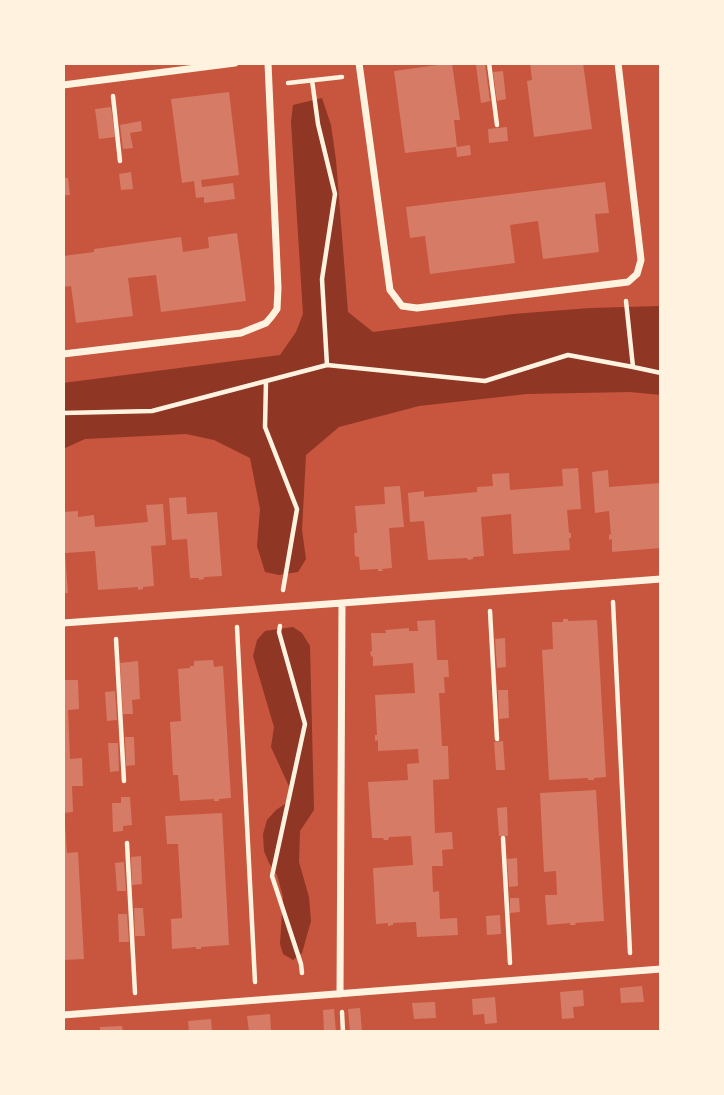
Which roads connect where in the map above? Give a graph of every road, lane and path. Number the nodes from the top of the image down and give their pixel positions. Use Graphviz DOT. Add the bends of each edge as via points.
graph roads {
  1 [pos="235,63"];
  2 [pos="268,63"];
  3 [pos="359,63"];
  4 [pos="489,63"];
  5 [pos="618,63"];
  6 [pos="360,74"];
  7 [pos="111,79"];
  8 [pos="63,85"];
  9 [pos="269,86"];
  10 [pos="497,125"];
  11 [pos="120,161"];
  12 [pos="625,290"];
  13 [pos="63,354"];
  14 [pos="327,365"];
  15 [pos="661,373"];
  16 [pos="266,381"];
  17 [pos="63,413"];
  18 [pos="661,579"];
  19 [pos="612,583"];
  20 [pos="661,585"];
  21 [pos="489,592"];
  22 [pos="282,594"];
  23 [pos="342,603"];
  24 [pos="236,611"];
  25 [pos="115,619"];
  26 [pos="63,622"];
  27 [pos="279,632"];
  28 [pos="497,739"];
  29 [pos="124,782"];
  30 [pos="503,838"];
  31 [pos="127,844"];
  32 [pos="661,969"];
  33 [pos="631,971"];
  34 [pos="302,973"];
  35 [pos="511,981"];
  36 [pos="340,994"];
  37 [pos="256,1000"];
  38 [pos="136,1010"];
  39 [pos="63,1015"];
  1 -- 7 [label="street"];
  2 -- 9 [label="street"];
  3 -- 6 [label="street"];
  4 -- 10 [label="path"];
  5 -- 6 [label="street" via="641,260 637,274 628,282 417,308 402,306 390,290"];
  6 -- 9 [label="path"];
  7 -- 8 [label="street"];
  7 -- 11 [label="path"];
  9 -- 13 [label="street" via="278,288 272,316 241,333"];
  12 -- 15 [label="path" via="633,367"];
  14 -- 16 [label="path"];
  16 -- 17 [label="path" via="152,411"];
  16 -- 22 [label="path" via="265,427 297,509"];
  18 -- 19 [label="street"];
  18 -- 20 [label="street"];
  19 -- 21 [label="street"];
  19 -- 33 [label="path"];
  21 -- 23 [label="street"];
  21 -- 28 [label="path"];
  23 -- 24 [label="street"];
  23 -- 36 [label="street"];
  24 -- 25 [label="street"];
  24 -- 37 [label="path"];
  25 -- 26 [label="street"];
  25 -- 29 [label="path"];
  27 -- 34 [label="path" via="305,724 272,876"];
  30 -- 35 [label="path"];
  31 -- 38 [label="path"];
  32 -- 33 [label="street"];
  33 -- 35 [label="street"];
  35 -- 36 [label="street"];
  36 -- 37 [label="street"];
  37 -- 38 [label="street"];
  38 -- 39 [label="street"];
}
